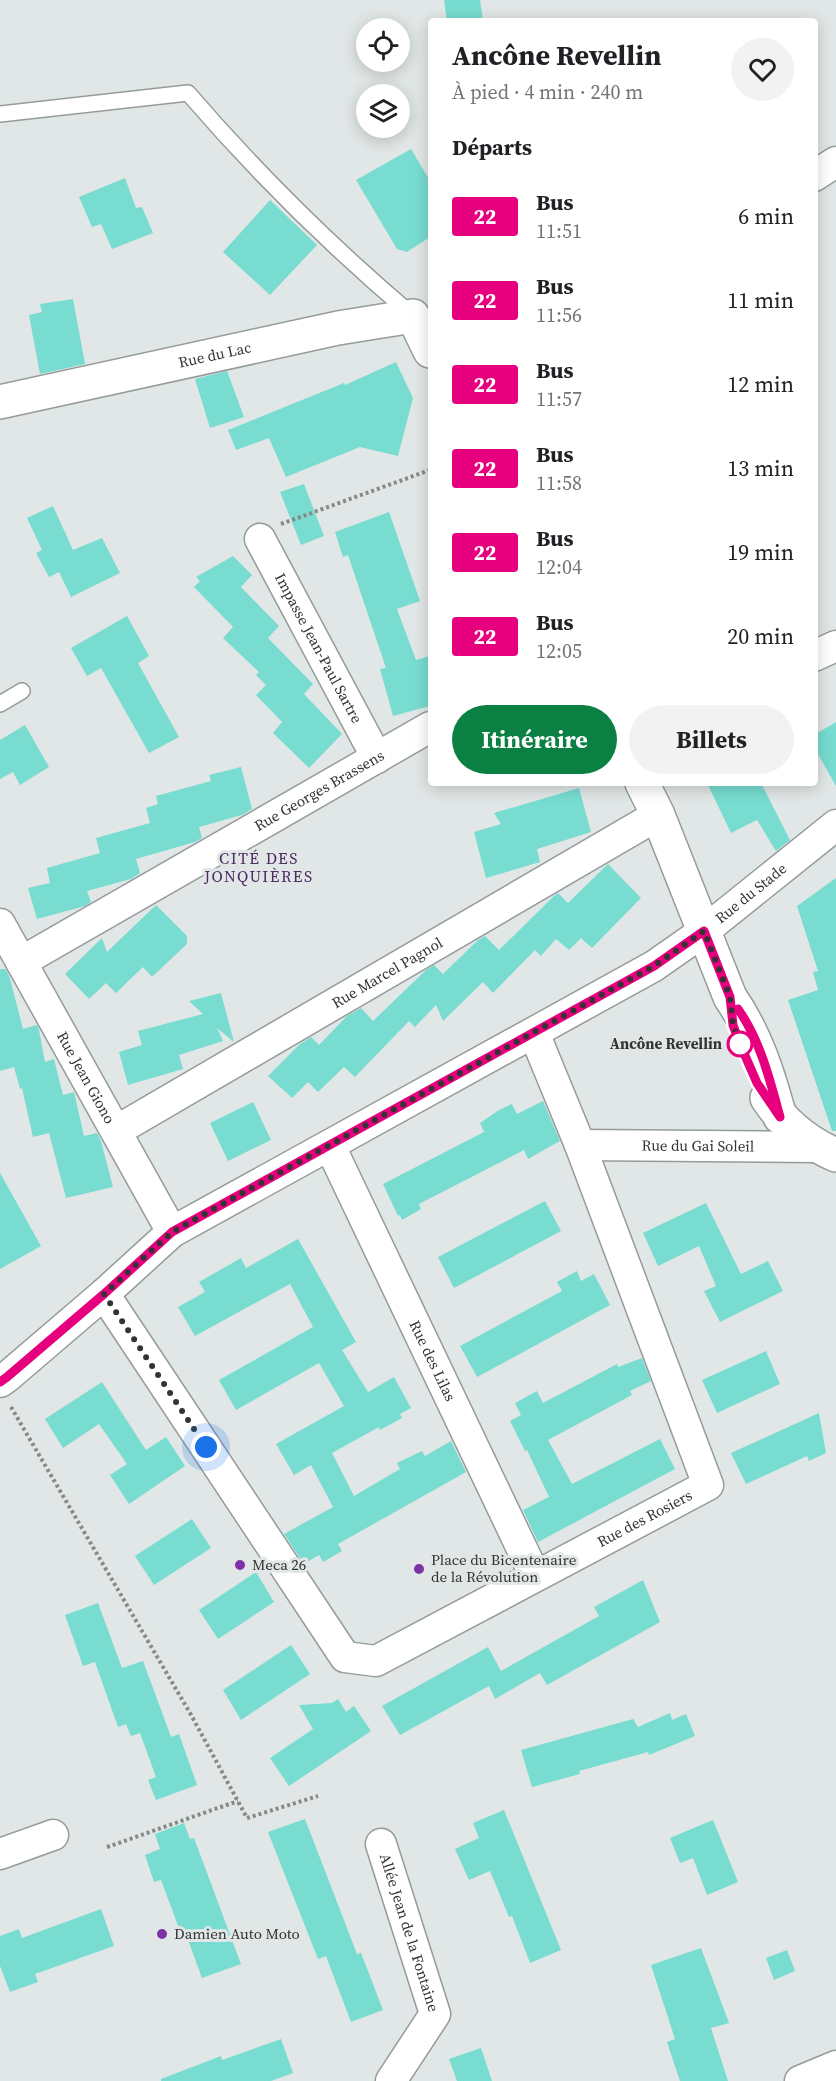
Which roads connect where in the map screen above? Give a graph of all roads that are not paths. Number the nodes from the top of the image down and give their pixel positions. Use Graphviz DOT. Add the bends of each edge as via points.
graph roads {
  1 [pos="0,114"];
  2 [pos="836,162"];
  3 [pos="818,173"];
  4 [pos="422,313"];
  5 [pos="428,342"];
  6 [pos="0,402"];
  7 [pos="260,539"];
  8 [pos="836,646"];
  9 [pos="818,654"];
  10 [pos="22,691"];
  11 [pos="0,704"];
  12 [pos="428,728"];
  13 [pos="377,758"];
  14 [pos="644,786"];
  15 [pos="658,815"];
  16 [pos="836,825"];
  17 [pos="0,924"];
  18 [pos="704,931"];
  19 [pos="21,962"];
  20 [pos="534,1033"];
  21 [pos="116,1131"];
  22 [pos="330,1146"];
  23 [pos="580,1146"];
  24 [pos="827,1151"];
  25 [pos="172,1232"];
  26 [pos="104,1294"];
  27 [pos="3,1380"];
  28 [pos="535,1576"];
  29 [pos="53,1835"];
  30 [pos="381,1844"];
  31 [pos="0,1854"];
  32 [pos="836,2066"];
  33 [pos="391,2081"];
  34 [pos="800,2081"];
  1 -- 4 [label="lane" via="188,93 237,150 378,286"];
  2 -- 3 [label="street"];
  4 -- 5 [label="street"];
  4 -- 6 [label="street, Rue du Lac"];
  7 -- 13 [label="street, Impasse Jean-Paul Sartre"];
  8 -- 9 [label="street"];
  10 -- 11 [label="lane"];
  12 -- 13 [label="street, Rue Georges Brassens"];
  13 -- 19 [label="street, Rue Georges Brassens"];
  14 -- 15 [label="street"];
  15 -- 18 [label="street"];
  15 -- 21 [label="street, Rue Marcel Pagnol"];
  16 -- 18 [label="street, Rue du Stade"];
  17 -- 19 [label="street, Rue Jean Giono"];
  18 -- 20 [label="street, Rue du Stade" via="654,966"];
  18 -- 24 [label="street" via="730,997 754,1038 780,1117"];
  19 -- 21 [label="street, Rue Jean Giono"];
  20 -- 22 [label="street, Rue du Stade"];
  20 -- 23 [label="street, Rue des Rosiers"];
  21 -- 25 [label="street, Rue Jean Giono"];
  22 -- 25 [label="street, Rue du Stade"];
  22 -- 28 [label="street, Rue des Lilas"];
  23 -- 24 [label="street, Rue du Gai Soleil"];
  23 -- 28 [label="street, Rue des Rosiers" via="708,1485"];
  25 -- 26 [label="street, Rue du Stade"];
  26 -- 27 [label="street, Rue du Stade"];
  26 -- 28 [label="street, Rue des Rosiers" via="345,1658 376,1661"];
  29 -- 31 [label="street"];
  30 -- 33 [label="street, Allée Jean de la Fontaine" via="435,2014"];
  32 -- 34 [label="street"];
}
